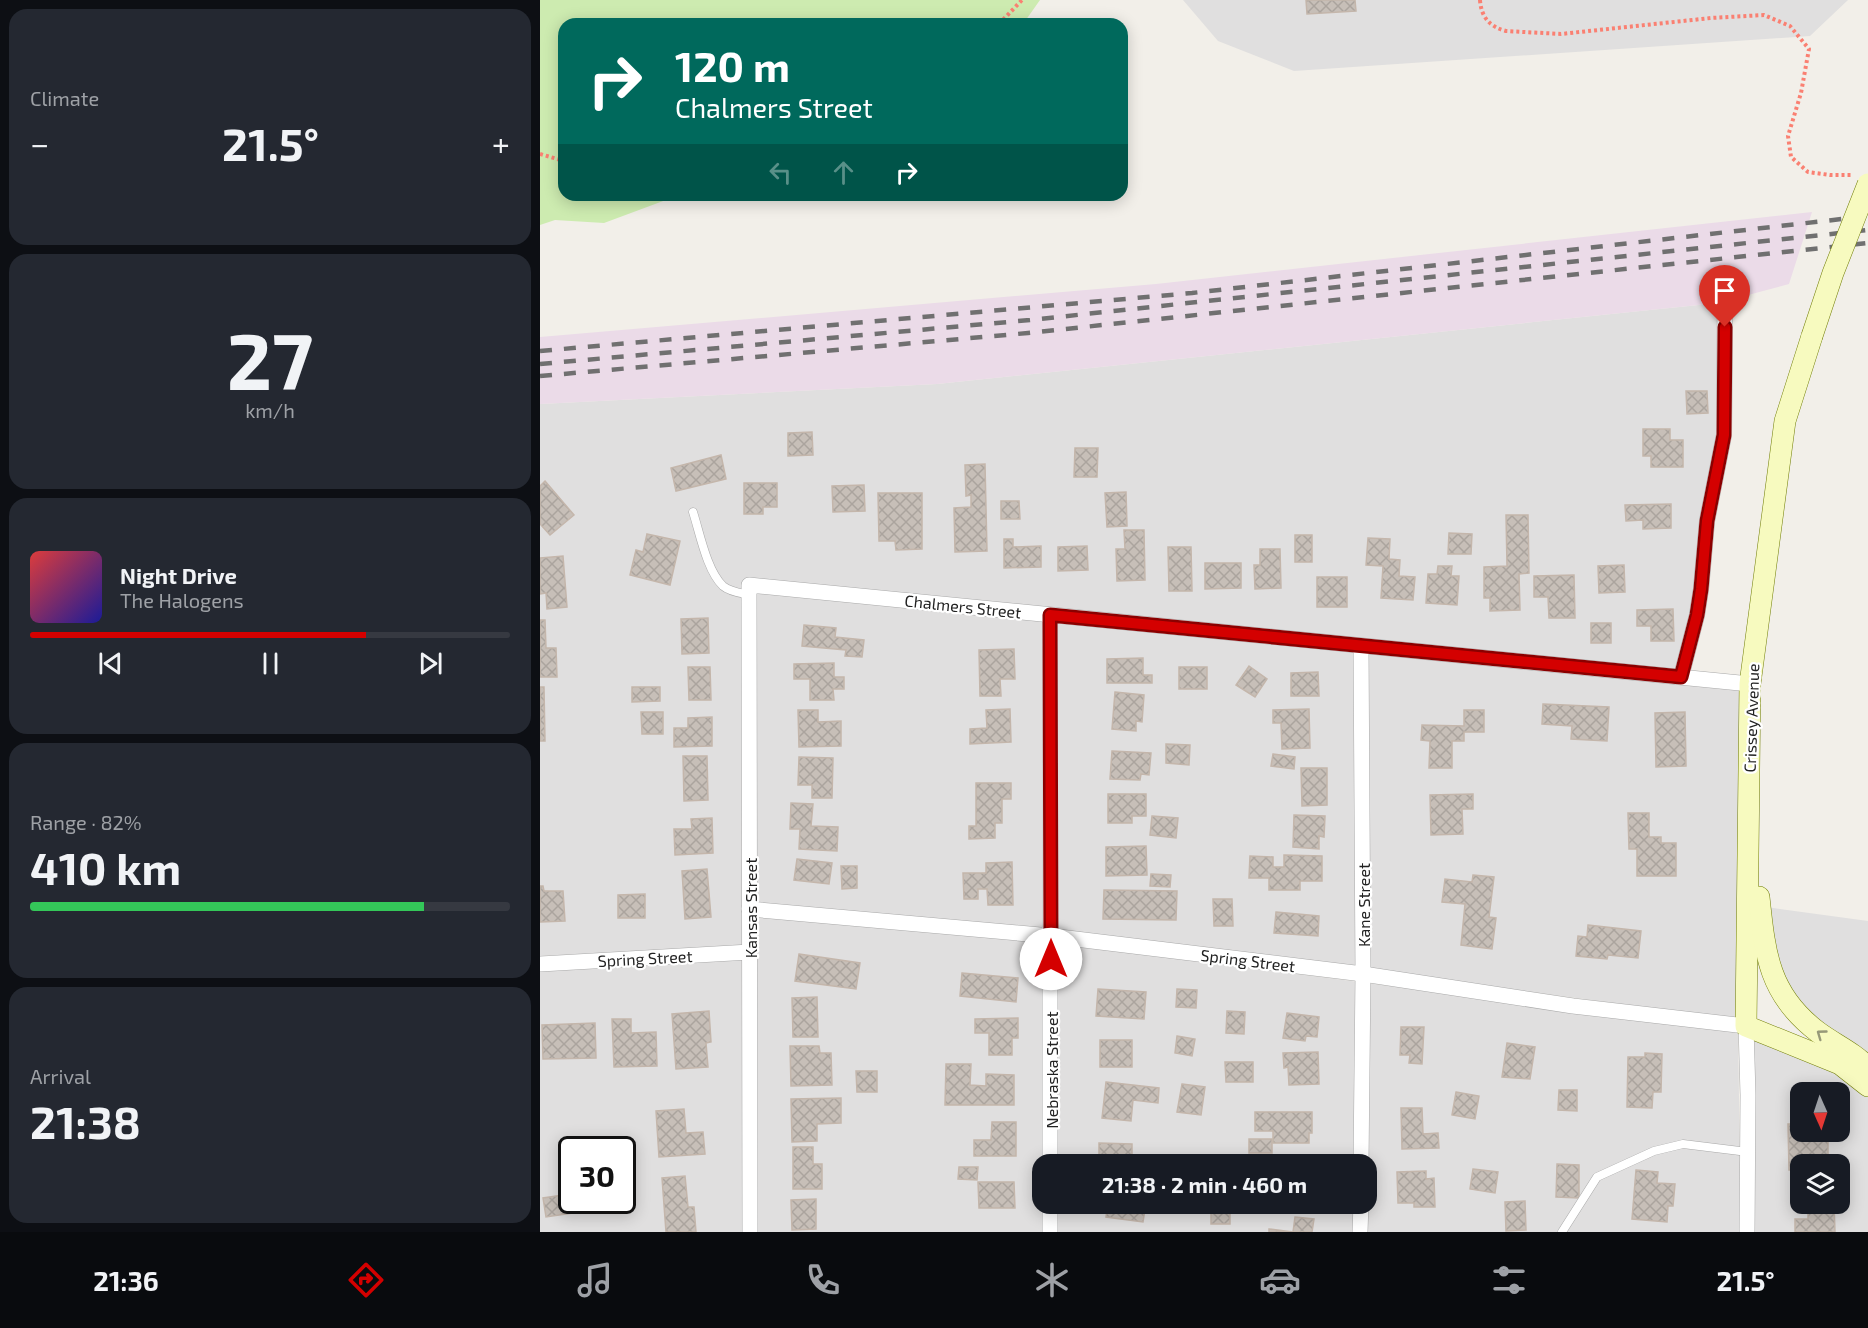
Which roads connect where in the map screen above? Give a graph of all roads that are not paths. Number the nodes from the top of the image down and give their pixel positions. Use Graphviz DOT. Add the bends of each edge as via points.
graph roads {
  1 [pos="1863,179"];
  2 [pos="1725,305"];
  3 [pos="693,513"];
  4 [pos="749,590"];
  5 [pos="1050,615"];
  6 [pos="1361,646"];
  7 [pos="1681,677"];
  8 [pos="1750,684"];
  9 [pos="1749,809"];
  10 [pos="749,909"];
  11 [pos="1051,936"];
  12 [pos="750,952"];
  13 [pos="540,964"];
  14 [pos="1363,974"];
  15 [pos="1746,1026"];
  16 [pos="1868,1068"];
  17 [pos="1868,1086"];
  18 [pos="1748,1152"];
  19 [pos="1050,1154"];
  20 [pos="1361,1154"];
  21 [pos="1050,1214"];
  22 [pos="1361,1214"];
  23 [pos="750,1232"];
  24 [pos="1050,1232"];
  25 [pos="1360,1232"];
  26 [pos="1562,1232"];
  27 [pos="1747,1232"];
  1 -- 8 [label="main road, Crissey Avenue, bridge" via="1785,421"];
  2 -- 7 [label="street" via="1724,435 1707,521 1697,615"];
  3 -- 4 [label="lane" via="716,577 729,590"];
  4 -- 5 [label="street, Chalmers Street"];
  4 -- 10 [label="street, Kansas Street"];
  5 -- 6 [label="street, Chalmers Street"];
  5 -- 11 [label="street, Nebraska Street"];
  6 -- 7 [label="street, Chalmers Street"];
  6 -- 14 [label="street, Kane Street"];
  7 -- 8 [label="street, Chalmers Street"];
  8 -- 9 [label="main road, Crissey Avenue"];
  9 -- 15 [label="main road, Crissey Avenue"];
  16 -- 9 [label="main road, one-way" via="1803,1020 1785,1001 1771,973"];
  10 -- 11 [label="street, Spring Street"];
  10 -- 12 [label="street, Kansas Street"];
  11 -- 14 [label="street, Spring Street"];
  11 -- 19 [label="street, Nebraska Street"];
  12 -- 13 [label="street, Spring Street"];
  12 -- 23 [label="street, Kansas Street"];
  14 -- 15 [label="street, Spring Street" via="1574,1006"];
  14 -- 20 [label="street, Kane Street"];
  15 -- 17 [label="main road" via="1840,1064"];
  15 -- 18 [label="street, Crissey Avenue"];
  18 -- 26 [label="lane" via="1683,1144 1654,1151 1597,1177"];
  18 -- 27 [label="street, Crissey Avenue"];
  21 -- 24 [label="street"];
  22 -- 25 [label="street"];
}
